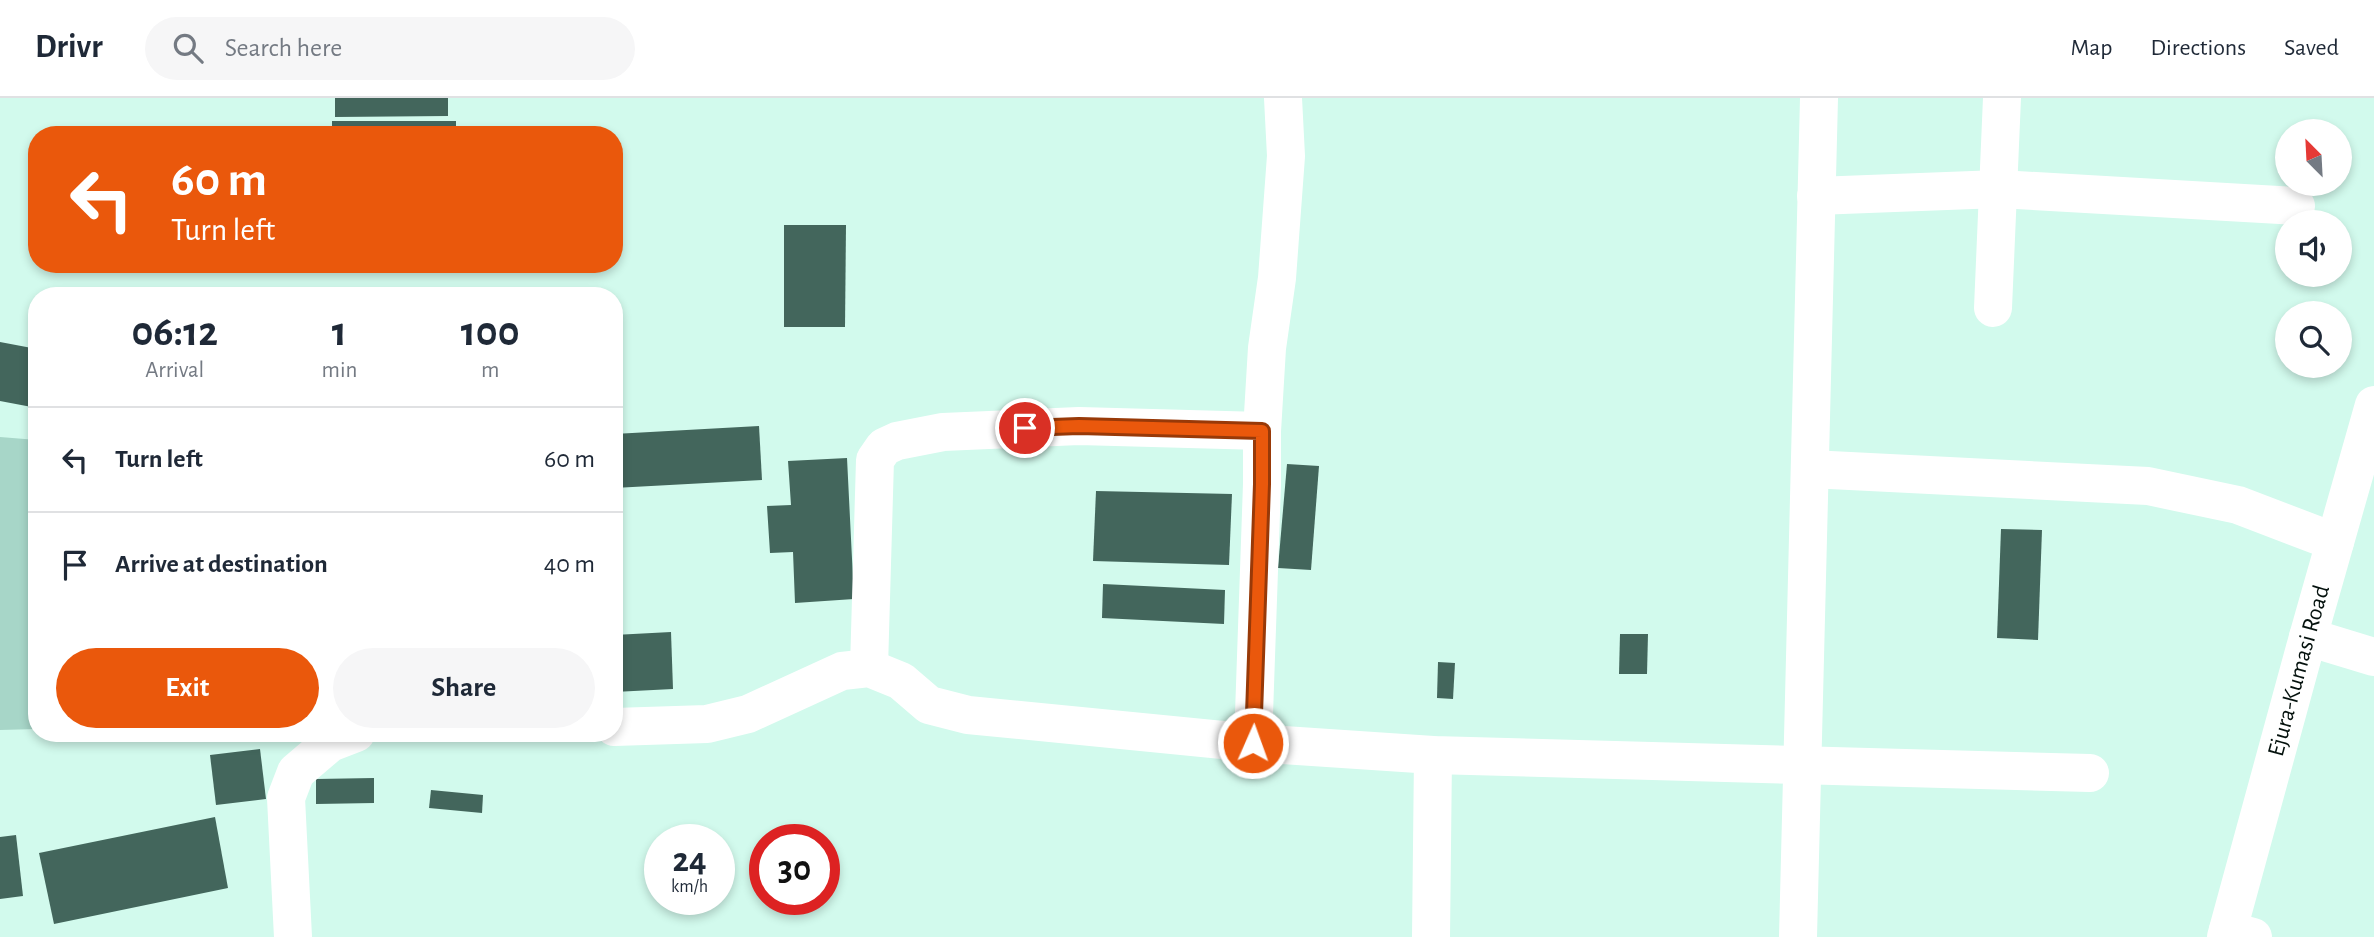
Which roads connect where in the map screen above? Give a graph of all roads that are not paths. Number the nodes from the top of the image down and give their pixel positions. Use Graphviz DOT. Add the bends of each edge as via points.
graph roads {
  1 [pos="1283,98"];
  2 [pos="1819,98"];
  3 [pos="2001,98"];
  4 [pos="1999,189"];
  5 [pos="1816,196"];
  6 [pos="2296,206"];
  7 [pos="1993,308"];
  8 [pos="2374,405"];
  9 [pos="1262,431"];
  10 [pos="1810,468"];
  11 [pos="2335,542"];
  12 [pos="2308,637"];
  13 [pos="2374,657"];
  14 [pos="869,668"];
  15 [pos="623,727"];
  16 [pos="333,742"];
  17 [pos="1253,743"];
  18 [pos="1433,755"];
  19 [pos="1803,767"];
  20 [pos="2090,773"];
  21 [pos="2236,934"];
  22 [pos="293,937"];
  23 [pos="1431,937"];
  24 [pos="1798,937"];
  1 -- 9 [label="street" via="1286,156"];
  2 -- 5 [label="street"];
  3 -- 4 [label="street"];
  4 -- 5 [label="street"];
  4 -- 6 [label="street"];
  4 -- 7 [label="street"];
  5 -- 10 [label="street"];
  8 -- 11 [label="street, Ejura-Kumasi Road"];
  9 -- 14 [label="street" via="1079,426 943,432 884,447 875,460"];
  9 -- 17 [label="street"];
  10 -- 11 [label="street" via="2148,486 2238,505"];
  10 -- 19 [label="street"];
  11 -- 12 [label="street, Ejura-Kumasi Road"];
  12 -- 13 [label="street"];
  12 -- 21 [label="street, Ejura-Kumasi Road"];
  14 -- 15 [label="street" via="842,671 748,714 707,724"];
  14 -- 17 [label="street" via="901,681 929,705 968,715"];
  16 -- 22 [label="street" via="296,772 286,798"];
  17 -- 18 [label="street"];
  18 -- 19 [label="street"];
  18 -- 23 [label="street"];
  19 -- 20 [label="street"];
  19 -- 24 [label="street"];
}
